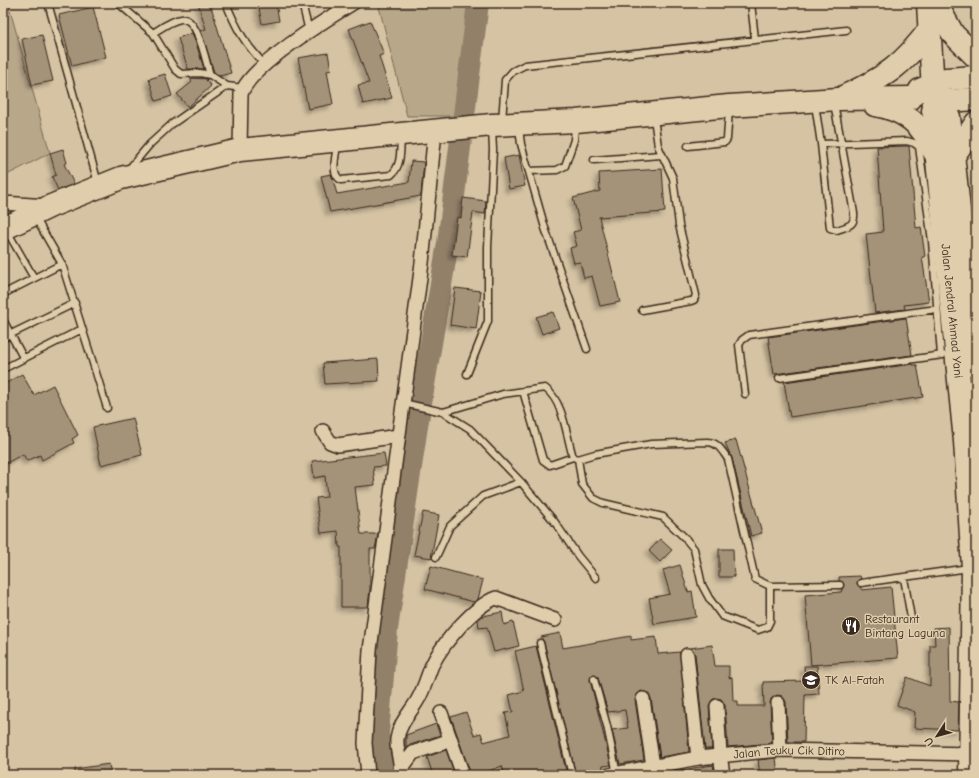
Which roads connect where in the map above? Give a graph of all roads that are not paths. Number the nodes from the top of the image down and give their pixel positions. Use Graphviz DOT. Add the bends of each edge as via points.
graph roads {
  1 [pos="48,3"];
  2 [pos="118,3"];
  3 [pos="226,3"];
  4 [pos="302,3"];
  5 [pos="353,3"];
  6 [pos="751,3"];
  7 [pos="935,12"];
  8 [pos="846,30"];
  9 [pos="309,31"];
  10 [pos="153,33"];
  11 [pos="755,39"];
  12 [pos="976,57"];
  13 [pos="265,65"];
  14 [pos="210,75"];
  15 [pos="976,77"];
  16 [pos="227,86"];
  17 [pos="243,88"];
  18 [pos="940,95"];
  19 [pos="976,99"];
  20 [pos="833,100"];
  21 [pos="729,106"];
  22 [pos="654,114"];
  23 [pos="576,120"];
  24 [pos="976,123"];
  25 [pos="504,124"];
  26 [pos="438,131"];
  27 [pos="401,134"];
  28 [pos="338,140"];
  29 [pos="842,143"];
  30 [pos="820,144"];
  31 [pos="688,146"];
  32 [pos="240,150"];
  33 [pos="661,155"];
  34 [pos="945,159"];
  35 [pos="594,160"];
  36 [pos="529,171"];
  37 [pos="121,178"];
  38 [pos="99,186"];
  39 [pos="950,200"];
  40 [pos="3,203"];
  41 [pos="42,210"];
  42 [pos="4,228"];
  43 [pos="62,264"];
  44 [pos="34,278"];
  45 [pos="3,294"];
  46 [pos="75,303"];
  47 [pos="972,306"];
  48 [pos="937,309"];
  49 [pos="642,310"];
  50 [pos="3,320"];
  51 [pos="82,329"];
  52 [pos="11,334"];
  53 [pos="3,338"];
  54 [pos="587,350"];
  55 [pos="949,354"];
  56 [pos="24,359"];
  57 [pos="976,366"];
  58 [pos="3,369"];
  59 [pos="468,374"];
  60 [pos="779,378"];
  61 [pos="523,391"];
  62 [pos="746,394"];
  63 [pos="409,404"];
  64 [pos="107,408"];
  65 [pos="443,412"];
  66 [pos="323,432"];
  67 [pos="398,436"];
  68 [pos="575,458"];
  69 [pos="521,482"];
  70 [pos="436,557"];
  71 [pos="973,568"];
  72 [pos="596,578"];
  73 [pos="904,578"];
  74 [pos="861,583"];
  75 [pos="840,585"];
  76 [pos="770,586"];
  77 [pos="911,618"];
  78 [pos="555,620"];
  79 [pos="540,643"];
  80 [pos="687,655"];
  81 [pos="594,679"];
  82 [pos="643,700"];
  83 [pos="778,703"];
  84 [pos="717,706"];
  85 [pos="441,713"];
  86 [pos="451,740"];
  87 [pos="780,750"];
  88 [pos="720,755"];
  89 [pos="698,758"];
  90 [pos="971,765"];
  91 [pos="653,766"];
  92 [pos="367,771"];
  93 [pos="398,772"];
  94 [pos="463,775"];
  95 [pos="572,775"];
  96 [pos="615,775"];
  97 [pos="724,775"];
  1 -- 38 [label="lane"];
  2 -- 10 [label="lane"];
  3 -- 13 [label="lane" via="237,31"];
  4 -- 9 [label="lane"];
  5 -- 9 [label="street"];
  6 -- 11 [label="lane"];
  7 -- 12 [label="highway"];
  7 -- 18 [label="highway, Jalan Jendral Ahmad Yani"];
  7 -- 20 [label="highway" via="912,53 901,64 879,80"];
  8 -- 11 [label="lane"];
  9 -- 13 [label="street"];
  10 -- 14 [label="lane" via="175,69 181,74"];
  10 -- 14 [label="lane" via="180,19 189,21 196,28"];
  11 -- 25 [label="lane" via="525,64 513,71 505,80"];
  13 -- 17 [label="street"];
  14 -- 16 [label="lane"];
  15 -- 18 [label="highway"];
  16 -- 17 [label="lane"];
  16 -- 37 [label="lane" via="172,124 150,144"];
  17 -- 32 [label="street"];
  18 -- 19 [label="highway"];
  18 -- 20 [label="highway" via="913,103 911,98"];
  18 -- 34 [label="highway, Jalan Jendral Ahmad Yani"];
  20 -- 21 [label="highway"];
  20 -- 29 [label="lane"];
  20 -- 30 [label="lane"];
  20 -- 34 [label="highway" via="889,107 905,114"];
  21 -- 22 [label="highway"];
  21 -- 31 [label="lane" via="725,142"];
  22 -- 23 [label="highway"];
  22 -- 33 [label="lane"];
  23 -- 25 [label="highway"];
  23 -- 36 [label="lane" via="574,140 565,166 557,170"];
  24 -- 34 [label="highway"];
  25 -- 26 [label="highway"];
  25 -- 36 [label="lane" via="521,144"];
  25 -- 59 [label="lane" via="493,150 488,247 488,321"];
  26 -- 27 [label="highway"];
  26 -- 63 [label="street"];
  27 -- 28 [label="highway"];
  27 -- 28 [label="lane" via="397,170 391,174 340,180 334,173"];
  28 -- 32 [label="highway"];
  29 -- 30 [label="lane"];
  29 -- 30 [label="lane" via="854,221 852,225 837,230 830,228"];
  29 -- 48 [label="lane" via="907,141 918,147 932,241"];
  32 -- 37 [label="highway"];
  33 -- 35 [label="lane"];
  33 -- 49 [label="lane" via="673,178 679,225 696,295 691,302"];
  34 -- 39 [label="highway, Jalan Jendral Ahmad Yani"];
  36 -- 54 [label="lane" via="545,228"];
  37 -- 38 [label="highway"];
  38 -- 41 [label="highway"];
  39 -- 47 [label="highway, Jalan Jendral Ahmad Yani" via="966,253"];
  39 -- 55 [label="highway, Jalan Jendral Ahmad Yani"];
  40 -- 41 [label="street"];
  41 -- 42 [label="highway"];
  41 -- 43 [label="lane"];
  42 -- 44 [label="lane"];
  43 -- 44 [label="lane"];
  43 -- 46 [label="lane"];
  44 -- 45 [label="lane"];
  46 -- 51 [label="lane"];
  46 -- 52 [label="lane"];
  47 -- 57 [label="highway, Jalan Jendral Ahmad Yani"];
  48 -- 55 [label="lane"];
  48 -- 62 [label="lane" via="750,335 742,340 739,346"];
  50 -- 52 [label="lane"];
  51 -- 56 [label="lane"];
  51 -- 64 [label="lane"];
  52 -- 53 [label="lane"];
  52 -- 56 [label="lane"];
  55 -- 60 [label="lane"];
  55 -- 71 [label="highway, Jalan Jendral Ahmad Yani" via="965,441"];
  56 -- 58 [label="lane"];
  61 -- 65 [label="lane" via="503,394"];
  61 -- 68 [label="lane" via="545,388 552,394 558,404"];
  61 -- 68 [label="lane" via="543,460 550,465"];
  63 -- 65 [label="lane"];
  63 -- 67 [label="street"];
  65 -- 69 [label="lane" via="470,429"];
  66 -- 67 [label="street" via="330,442 338,445"];
  67 -- 92 [label="street" via="370,650 365,743"];
  68 -- 76 [label="lane" via="650,444 710,442 719,446 728,459 755,579"];
  68 -- 76 [label="lane" via="582,484 593,498 607,505 663,517 685,538 694,549 702,585 722,616 758,630 767,627 770,621"];
  69 -- 70 [label="lane" via="483,496 450,526"];
  69 -- 72 [label="lane" via="554,520"];
  71 -- 73 [label="lane"];
  71 -- 90 [label="highway, Jalan Jendral Ahmad Yani"];
  73 -- 74 [label="lane"];
  73 -- 77 [label="lane"];
  75 -- 76 [label="lane"];
  78 -- 93 [label="street" via="496,598 486,602 473,613 448,640 404,721 397,738"];
  79 -- 95 [label="lane"];
  80 -- 89 [label="street"];
  81 -- 96 [label="lane" via="607,726"];
  82 -- 91 [label="street"];
  83 -- 87 [label="street"];
  84 -- 88 [label="street"];
  85 -- 86 [label="street"];
  86 -- 93 [label="street" via="413,753"];
  86 -- 94 [label="street"];
  87 -- 88 [label="street, Jalan Teuku Cik Ditiro"];
  87 -- 90 [label="street, Jalan Teuku Cik Ditiro"];
  88 -- 89 [label="street, Jalan Teuku Cik Ditiro"];
  88 -- 97 [label="street"];
  89 -- 91 [label="street, Jalan Teuku Cik Ditiro"];
  91 -- 96 [label="street, Jalan Teuku Cik Ditiro"];
}
